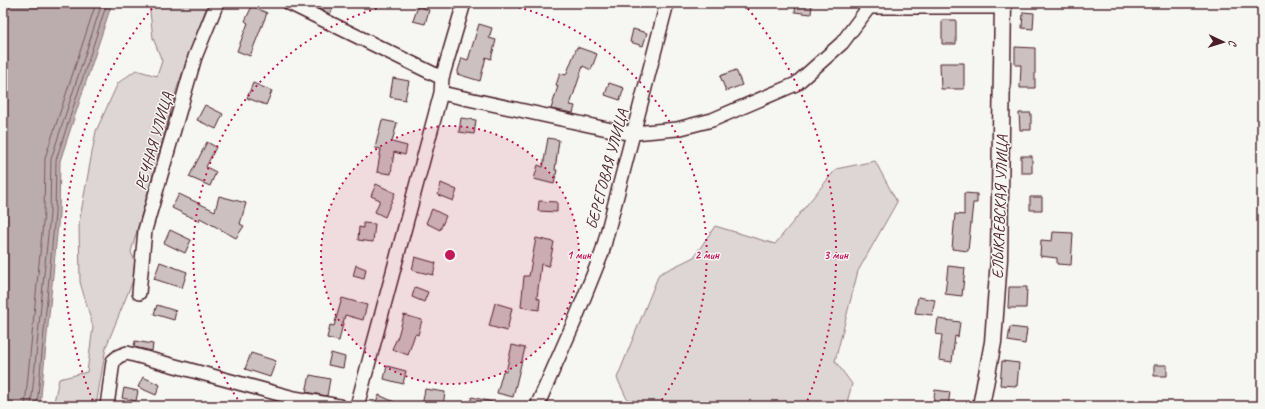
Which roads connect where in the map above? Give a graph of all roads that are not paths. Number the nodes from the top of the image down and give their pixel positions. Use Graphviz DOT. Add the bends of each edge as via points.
graph roads {
  1 [pos="218,3"];
  2 [pos="289,3"];
  3 [pos="464,3"];
  4 [pos="667,3"];
  5 [pos="868,5"];
  6 [pos="1003,5"];
  7 [pos="442,78"];
  8 [pos="440,93"];
  9 [pos="634,133"];
  10 [pos="139,293"];
  11 [pos="107,406"];
  12 [pos="340,406"];
  13 [pos="357,406"];
  14 [pos="537,406"];
  15 [pos="981,406"];
  1 -- 10 [label="street, РЕЧНАЯ УЛИЦА" via="195,57 145,230"];
  2 -- 7 [label="street"];
  3 -- 7 [label="street"];
  4 -- 9 [label="street, БЕРЕГОВАЯ УЛИЦА"];
  5 -- 6 [label="street"];
  5 -- 9 [label="street" via="842,43 796,84 712,120 677,129"];
  6 -- 15 [label="street, ЕЛЫКАЕВСКАЯ УЛИЦА" via="998,266 993,342"];
  7 -- 8 [label="street"];
  8 -- 9 [label="street" via="526,113"];
  8 -- 13 [label="street"];
  9 -- 14 [label="street, БЕРЕГОВАЯ УЛИЦА" via="602,253"];
  11 -- 12 [label="street" via="113,361 127,353 294,398"];
}
